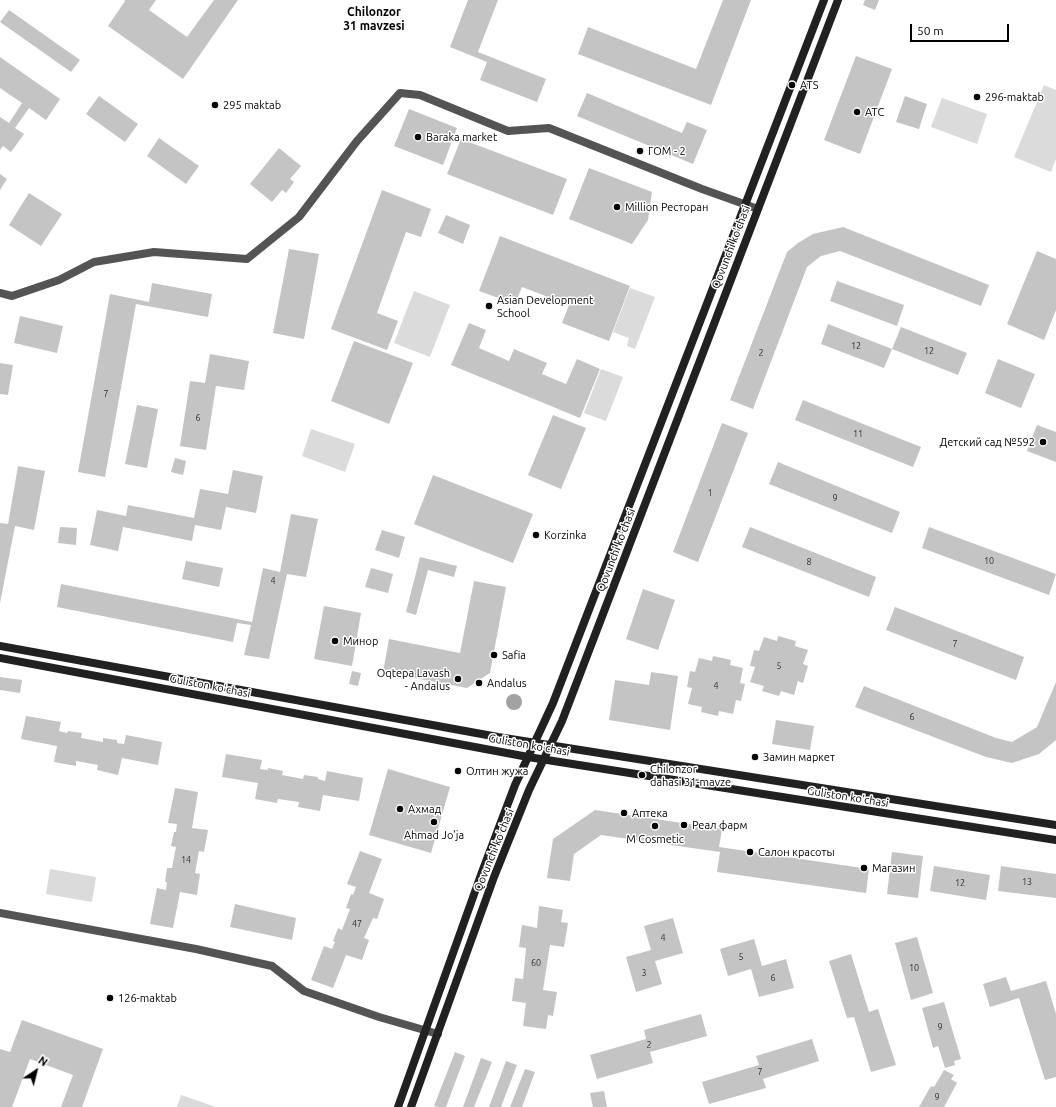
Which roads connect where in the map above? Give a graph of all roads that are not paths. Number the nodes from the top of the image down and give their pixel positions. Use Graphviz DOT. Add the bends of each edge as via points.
graph roads {
  1 [pos="824,0"];
  2 [pos="838,0"];
  3 [pos="746,204"];
  4 [pos="758,209"];
  5 [pos="0,293"];
  6 [pos="0,646"];
  7 [pos="0,658"];
  8 [pos="535,743"];
  9 [pos="551,746"];
  10 [pos="528,757"];
  11 [pos="544,759"];
  12 [pos="1056,826"];
  13 [pos="1056,840"];
  14 [pos="0,913"];
  15 [pos="425,1030"];
  16 [pos="438,1034"];
  17 [pos="398,1107"];
  18 [pos="411,1107"];
  1 -- 3 [label="main road, Qovunchi ko'chasi"];
  2 -- 4 [label="main road, Qovunchi ko'chasi"];
  3 -- 4 [label="street"];
  3 -- 5 [label="street" via="549,128 508,130 420,94 400,93 357,141 299,217 248,258 154,252 94,262 59,280 12,296"];
  3 -- 8 [label="main road, Qovunchi ko'chasi" via="556,696"];
  4 -- 9 [label="main road, Qovunchi ko'chasi" via="606,609"];
  6 -- 8 [label="main road, Guliston ko'chasi"];
  7 -- 10 [label="main road, Guliston ko'chasi"];
  8 -- 9 [label="main road, Guliston ko'chasi"];
  8 -- 10 [label="main road, Qovunchi ko'chasi"];
  8 -- 11 [label="main road"];
  9 -- 11 [label="main road, Qovunchi ko'chasi"];
  9 -- 12 [label="main road, Guliston ko'chasi"];
  10 -- 11 [label="main road, Guliston ko'chasi"];
  10 -- 15 [label="main road, Qovunchi ko'chasi" via="507,805"];
  11 -- 13 [label="main road, Guliston ko'chasi"];
  11 -- 16 [label="main road, Qovunchi ko'chasi" via="494,877"];
  14 -- 15 [label="street" via="196,949 272,966 304,991"];
  15 -- 16 [label="street"];
  15 -- 17 [label="main road, Qovunchi ko'chasi"];
  16 -- 18 [label="main road, Qovunchi ko'chasi"];
}
